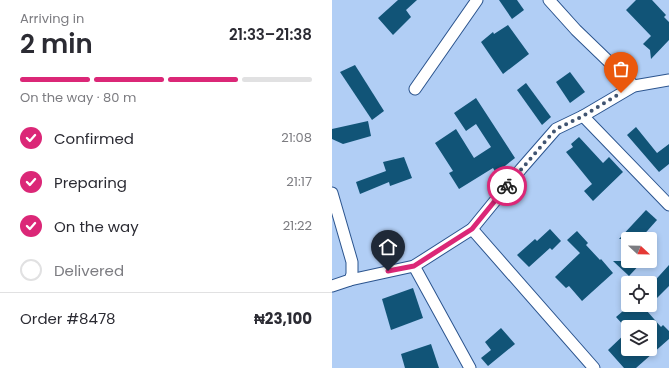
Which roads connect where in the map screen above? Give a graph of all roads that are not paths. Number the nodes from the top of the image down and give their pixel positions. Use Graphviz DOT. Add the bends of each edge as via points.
graph roads {
  1 [pos="477,0"];
  2 [pos="549,0"];
  3 [pos="669,80"];
  4 [pos="634,86"];
  5 [pos="415,89"];
  6 [pos="583,116"];
  7 [pos="332,193"];
  8 [pos="669,205"];
  9 [pos="472,229"];
  10 [pos="414,266"];
  11 [pos="350,280"];
  12 [pos="332,286"];
  13 [pos="470,368"];
  14 [pos="594,368"];
  1 -- 5 [label="street"];
  2 -- 4 [label="street"];
  3 -- 4 [label="street"];
  4 -- 6 [label="street"];
  6 -- 8 [label="street"];
  6 -- 9 [label="street" via="556,129"];
  7 -- 11 [label="street" via="352,262"];
  9 -- 10 [label="street"];
  9 -- 14 [label="street"];
  10 -- 11 [label="street"];
  10 -- 13 [label="street"];
  11 -- 12 [label="street"];
}
